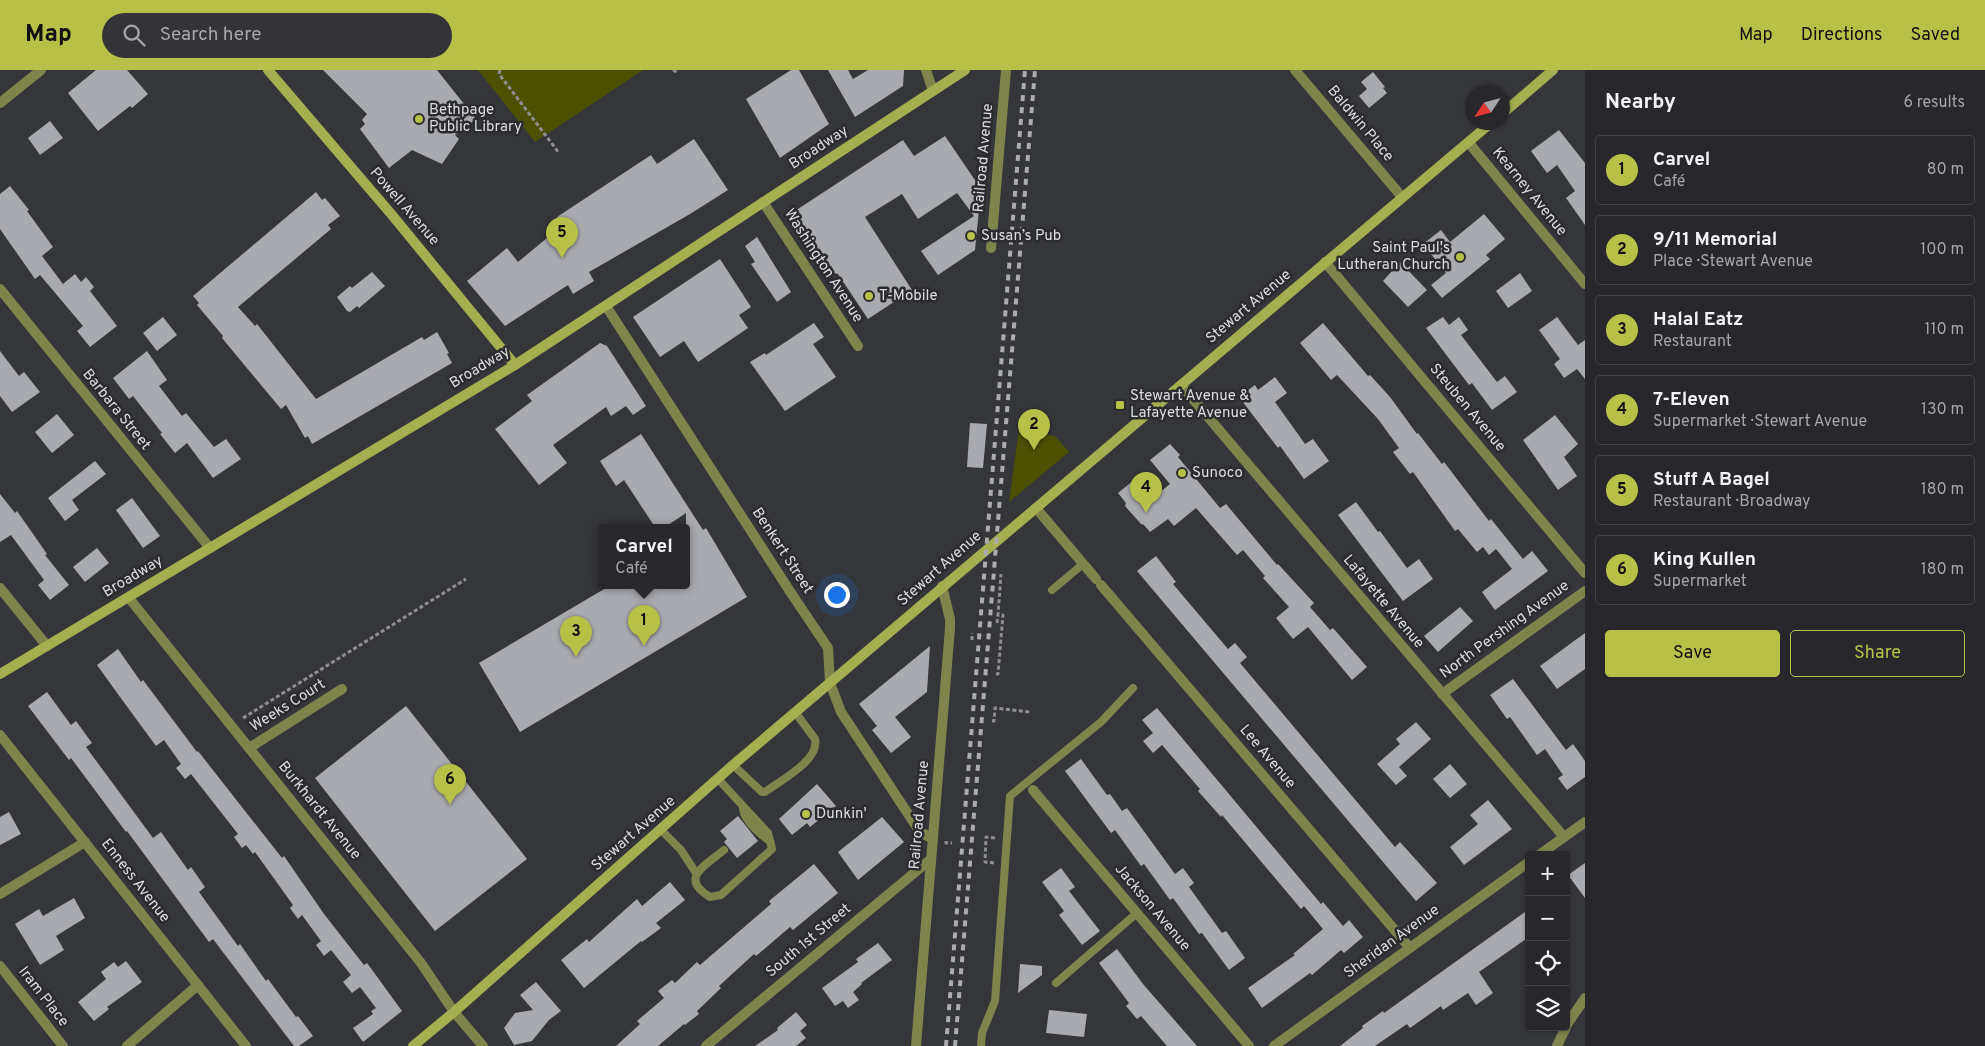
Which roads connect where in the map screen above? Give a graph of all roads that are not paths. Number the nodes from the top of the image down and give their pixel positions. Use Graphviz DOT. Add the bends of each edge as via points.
graph roads {
  1 [pos="41,70"];
  2 [pos="268,70"];
  3 [pos="926,70"];
  4 [pos="965,70"];
  5 [pos="1006,70"];
  6 [pos="1294,70"];
  7 [pos="1554,70"];
  8 [pos="933,91"];
  9 [pos="0,103"];
  10 [pos="1510,107"];
  11 [pos="1483,130"];
  12 [pos="1469,143"];
  13 [pos="1402,197"];
  14 [pos="764,202"];
  15 [pos="992,248"];
  16 [pos="1325,262"];
  17 [pos="1585,284"];
  18 [pos="0,289"];
  19 [pos="606,306"];
  20 [pos="858,346"];
  21 [pos="515,365"];
  22 [pos="1180,385"];
  23 [pos="1036,508"];
  24 [pos="210,548"];
  25 [pos="1083,564"];
  26 [pos="1585,573"];
  27 [pos="942,586"];
  28 [pos="0,588"];
  29 [pos="1052,590"];
  30 [pos="1585,591"];
  31 [pos="129,598"];
  32 [pos="47,646"];
  33 [pos="0,674"];
  34 [pos="830,683"];
  35 [pos="1133,688"];
  36 [pos="342,689"];
  37 [pos="1442,694"];
  38 [pos="795,712"];
  39 [pos="0,735"];
  40 [pos="249,748"];
  41 [pos="733,765"];
  42 [pos="718,779"];
  43 [pos="1033,790"];
  44 [pos="1585,822"];
  45 [pos="661,830"];
  46 [pos="1564,837"];
  47 [pos="933,839"];
  48 [pos="85,842"];
  49 [pos="724,850"];
  50 [pos="1545,851"];
  51 [pos="931,859"];
  52 [pos="1525,865"];
  53 [pos="696,873"];
  54 [pos="0,894"];
  55 [pos="1137,913"];
  56 [pos="1410,948"];
  57 [pos="0,966"];
  58 [pos="1056,983"];
  59 [pos="198,986"];
  60 [pos="1585,998"];
  61 [pos="454,1012"];
  62 [pos="1570,1021"];
  63 [pos="1564,1031"];
  64 [pos="63,1046"];
  65 [pos="127,1046"];
  66 [pos="246,1046"];
  67 [pos="413,1046"];
  68 [pos="483,1046"];
  69 [pos="706,1046"];
  70 [pos="916,1046"];
  71 [pos="981,1046"];
  72 [pos="1249,1046"];
  73 [pos="1274,1046"];
  74 [pos="1557,1046"];
  1 -- 9 [label="street"];
  2 -- 21 [label="main road, Powell Avenue" via="392,214"];
  3 -- 8 [label="street"];
  4 -- 8 [label="main road, Broadway"];
  5 -- 15 [label="street, Railroad Avenue"];
  6 -- 13 [label="street, Baldwin Place"];
  7 -- 10 [label="main road"];
  8 -- 14 [label="main road, Broadway"];
  11 -- 12 [label="main road, Stewart Avenue"];
  12 -- 13 [label="main road, Stewart Avenue"];
  12 -- 17 [label="street, Kearney Avenue"];
  13 -- 16 [label="main road, Stewart Avenue"];
  14 -- 19 [label="main road, Broadway"];
  14 -- 20 [label="street, Washington Avenue"];
  16 -- 22 [label="main road, Stewart Avenue"];
  16 -- 26 [label="street, Steuben Avenue"];
  18 -- 24 [label="street, Barbara Street"];
  19 -- 21 [label="main road, Broadway"];
  19 -- 34 [label="street, Benkert Street" via="828,648"];
  21 -- 24 [label="main road, Broadway"];
  22 -- 23 [label="main road, Stewart Avenue"];
  22 -- 37 [label="street, Lafayette Avenue"];
  23 -- 25 [label="street, Lee Avenue"];
  23 -- 27 [label="main road, Stewart Avenue"];
  24 -- 31 [label="main road, Broadway"];
  25 -- 29 [label="lane"];
  25 -- 56 [label="street, Lee Avenue"];
  27 -- 34 [label="main road, Stewart Avenue"];
  27 -- 47 [label="street, Railroad Avenue" via="950,628"];
  28 -- 32 [label="street"];
  30 -- 37 [label="street, North Pershing Avenue"];
  31 -- 32 [label="main road, Broadway"];
  31 -- 40 [label="street, Burkhardt Avenue"];
  32 -- 33 [label="main road, Broadway"];
  34 -- 38 [label="main road, Stewart Avenue"];
  34 -- 47 [label="street, Benkert Street" via="841,712 920,832"];
  35 -- 71 [label="lane" via="1101,722 1010,796 995,1002 982,1033"];
  36 -- 40 [label="street, Weeks Court"];
  37 -- 46 [label="street, Lafayette Avenue"];
  38 -- 41 [label="main road, Stewart Avenue"];
  38 -- 41 [label="lane" via="816,743 812,755 802,766 762,792"];
  39 -- 48 [label="street, Enness Avenue"];
  40 -- 61 [label="street, Burkhardt Avenue" via="421,963"];
  41 -- 42 [label="main road, Stewart Avenue"];
  42 -- 45 [label="main road, Stewart Avenue"];
  42 -- 53 [label="lane" via="768,833 772,849 721,895 710,897 699,890 694,881"];
  43 -- 55 [label="street, Jackson Avenue"];
  44 -- 46 [label="street"];
  45 -- 53 [label="lane" via="682,850"];
  45 -- 61 [label="main road, Stewart Avenue"];
  46 -- 50 [label="street"];
  47 -- 51 [label="street, Railroad Avenue"];
  48 -- 54 [label="street"];
  48 -- 59 [label="street, Enness Avenue"];
  49 -- 53 [label="lane"];
  51 -- 69 [label="street, South 1st Street"];
  51 -- 70 [label="street, Railroad Avenue"];
  52 -- 56 [label="street, Sheridan Avenue"];
  55 -- 58 [label="lane"];
  55 -- 72 [label="street, Jackson Avenue"];
  56 -- 73 [label="street, Sheridan Avenue"];
  57 -- 64 [label="street, Iram Place"];
  59 -- 65 [label="street"];
  59 -- 66 [label="street, Enness Avenue"];
  60 -- 62 [label="street"];
  61 -- 67 [label="main road, Stewart Avenue"];
  61 -- 68 [label="street, Burkhardt Avenue"];
  63 -- 74 [label="street"];
}
